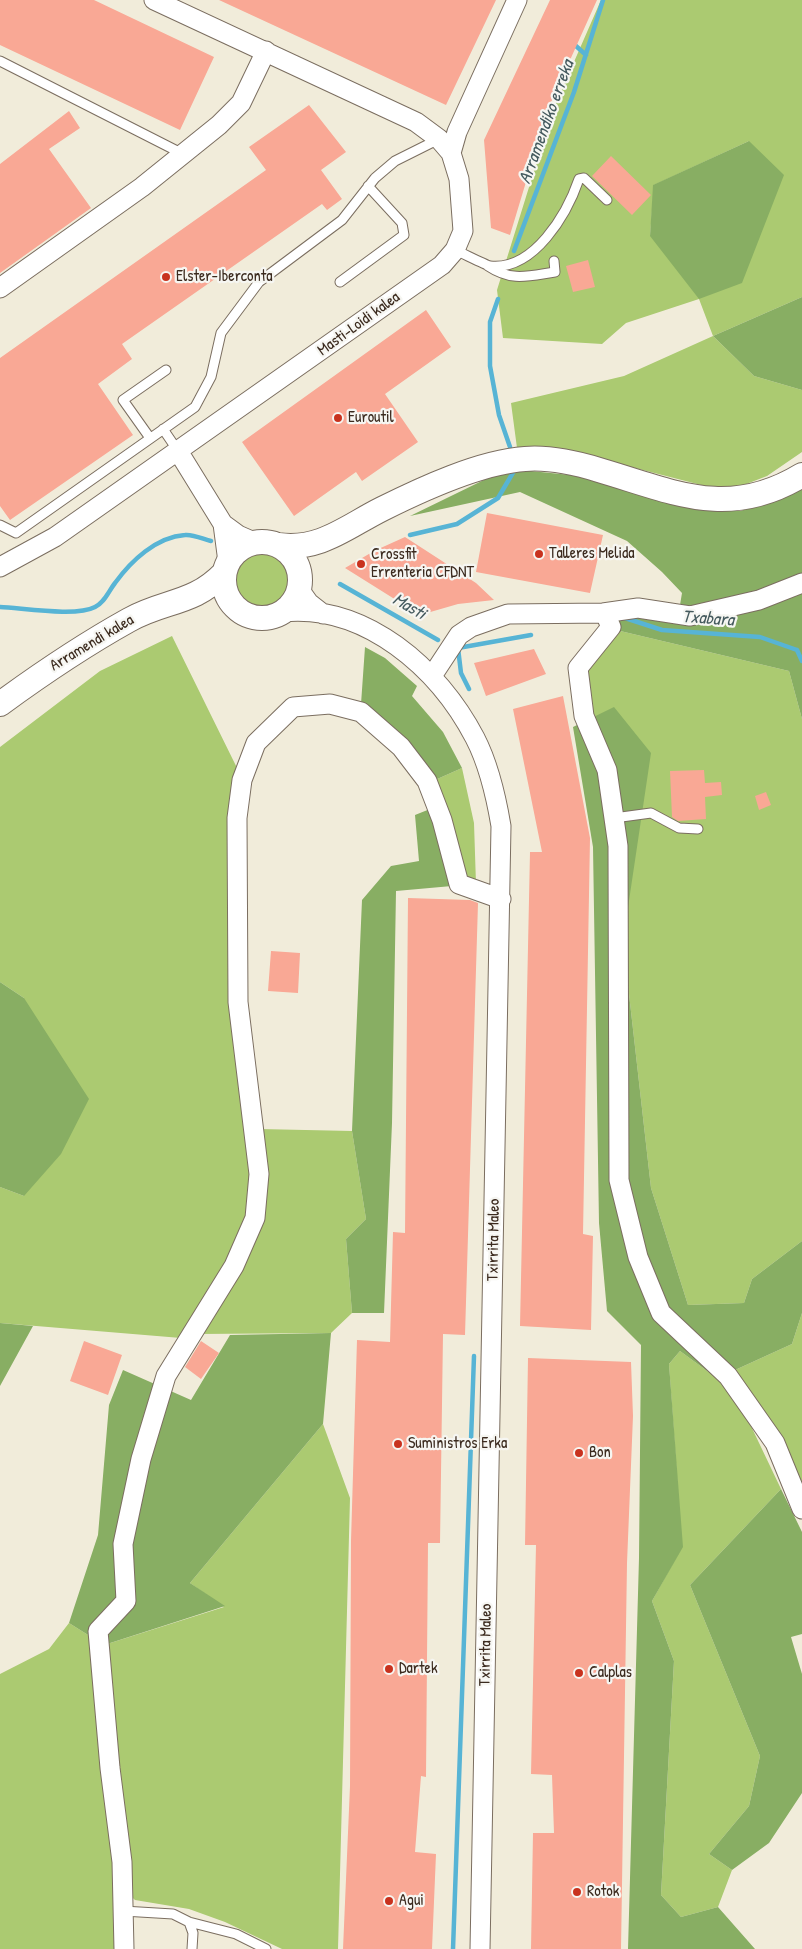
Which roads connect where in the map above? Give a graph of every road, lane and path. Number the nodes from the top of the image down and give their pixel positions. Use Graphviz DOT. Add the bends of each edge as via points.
graph roads {
  1 [pos="154,0"];
  2 [pos="517,0"];
  3 [pos="266,51"];
  4 [pos="0,61"];
  5 [pos="445,146"];
  6 [pos="183,154"];
  7 [pos="368,186"];
  8 [pos="607,200"];
  9 [pos="455,250"];
  10 [pos="554,261"];
  11 [pos="488,266"];
  12 [pos="340,282"];
  13 [pos="0,288"];
  14 [pos="166,370"];
  15 [pos="163,429"];
  16 [pos="150,438"];
  17 [pos="178,451"];
  18 [pos="802,475"];
  19 [pos="223,524"];
  20 [pos="0,525"];
  21 [pos="327,539"];
  22 [pos="254,542"];
  23 [pos="278,545"];
  24 [pos="0,567"];
  25 [pos="226,568"];
  26 [pos="299,580"];
  27 [pos="802,583"];
  28 [pos="192,597"];
  29 [pos="237,609"];
  30 [pos="282,612"];
  31 [pos="603,613"];
  32 [pos="323,614"];
  33 [pos="432,676"];
  34 [pos="0,704"];
  35 [pos="614,818"];
  36 [pos="698,829"];
  37 [pos="501,899"];
  38 [pos="802,1509"];
  39 [pos="123,1910"];
  40 [pos="189,1922"];
  41 [pos="124,1949"];
  42 [pos="192,1949"];
  43 [pos="266,1949"];
  44 [pos="480,1949"];
  1 -- 3 [label="street"];
  2 -- 5 [label="street" via="457,132"];
  3 -- 5 [label="street" via="416,122"];
  3 -- 6 [label="street" via="241,103 219,126"];
  4 -- 6 [label="lane"];
  5 -- 7 [label="lane" via="395,161"];
  5 -- 9 [label="street, Masti-Loidi kalea" via="459,179 463,230"];
  6 -- 13 [label="street"];
  7 -- 12 [label="lane" via="402,223 404,235"];
  7 -- 15 [label="lane" via="342,220 259,282 221,332 211,377 195,407"];
  8 -- 11 [label="lane" via="584,178 578,179 564,212 540,245 503,266"];
  9 -- 11 [label="lane"];
  9 -- 17 [label="street, Masti-Loidi kalea" via="442,265"];
  10 -- 11 [label="lane" via="555,272 514,278 501,275"];
  14 -- 16 [label="lane" via="123,400"];
  15 -- 16 [label="lane"];
  15 -- 17 [label="lane"];
  16 -- 20 [label="lane" via="16,533"];
  17 -- 19 [label="street"];
  17 -- 24 [label="street, Masti-Loidi kalea" via="55,538"];
  18 -- 21 [label="street" via="782,487 754,497 720,500 686,496 582,465 526,458 465,473 384,508"];
  19 -- 22 [label="street"];
  19 -- 25 [label="street" via="227,542"];
  21 -- 23 [label="street" via="303,546"];
  21 -- 26 [label="street"];
  22 -- 23 [label="street"];
  22 -- 25 [label="street" via="239,549"];
  23 -- 26 [label="street" via="288,552"];
  25 -- 28 [label="street" via="210,587"];
  25 -- 29 [label="street" via="224,586 228,599"];
  26 -- 30 [label="street" via="290,606"];
  26 -- 32 [label="street, Txirrita Maleo" via="308,603"];
  27 -- 31 [label="street" via="759,600 690,616 638,608"];
  28 -- 29 [label="street" via="215,600"];
  28 -- 34 [label="street, Arramendi kalea" via="130,618"];
  29 -- 30 [label="street" via="259,618"];
  30 -- 32 [label="street, Txirrita Maleo"];
  31 -- 33 [label="street" via="508,614 471,626 459,636"];
  31 -- 35 [label="street" via="611,627 578,668 584,716 608,770"];
  32 -- 33 [label="street, Txirrita Maleo" via="366,628 386,639"];
  33 -- 37 [label="street, Txirrita Maleo" via="472,733 492,782 501,826"];
  35 -- 36 [label="lane" via="650,813 679,828"];
  35 -- 38 [label="street" via="620,915 619,1180 638,1257 661,1313 728,1376 774,1443"];
  37 -- 39 [label="street" via="459,884 442,820 427,781 401,747 361,712 330,704 293,707 256,743 242,780 237,818 238,1002 259,1174 255,1218 234,1266 166,1376 141,1459 123,1544 126,1602 98,1631 122,1862"];
  37 -- 44 [label="street, Txirrita Maleo"];
  39 -- 40 [label="lane" via="173,1914"];
  39 -- 41 [label="street"];
  40 -- 42 [label="lane" via="193,1932"];
  40 -- 43 [label="lane" via="236,1934"];
}
